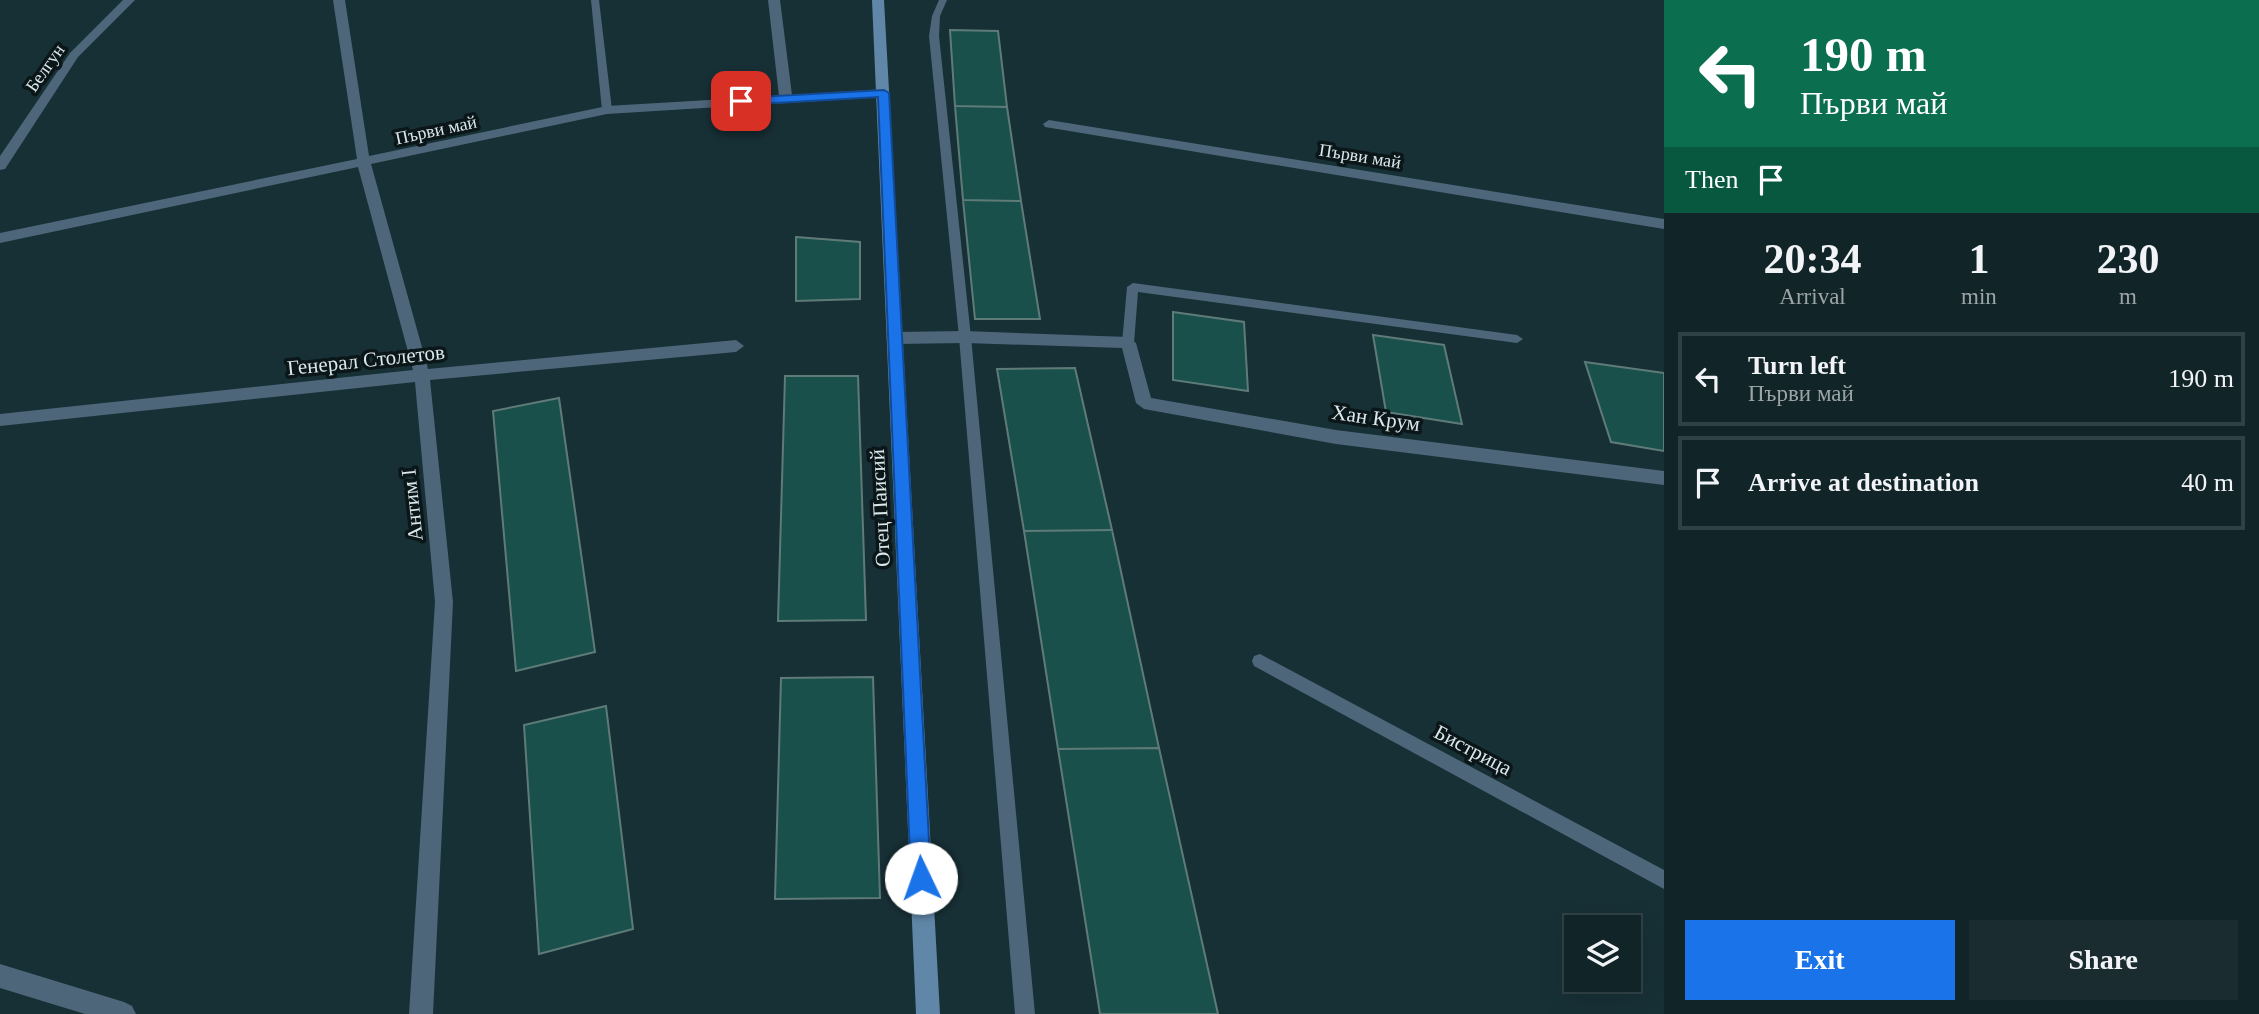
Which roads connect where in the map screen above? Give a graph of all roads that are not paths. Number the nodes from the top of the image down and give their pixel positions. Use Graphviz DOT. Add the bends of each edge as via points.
graph roads {
  1 [pos="130,0"];
  2 [pos="339,0"];
  3 [pos="595,0"];
  4 [pos="774,0"];
  5 [pos="878,0"];
  6 [pos="943,0"];
  7 [pos="884,93"];
  8 [pos="786,99"];
  9 [pos="607,110"];
  10 [pos="1049,124"];
  11 [pos="364,163"];
  12 [pos="0,166"];
  13 [pos="1664,223"];
  14 [pos="0,238"];
  15 [pos="965,337"];
  16 [pos="894,338"];
  17 [pos="1517,340"];
  18 [pos="1128,343"];
  19 [pos="736,346"];
  20 [pos="422,375"];
  21 [pos="0,421"];
  22 [pos="1664,478"];
  23 [pos="1261,661"];
  24 [pos="1664,880"];
  25 [pos="0,976"];
  26 [pos="124,1014"];
  27 [pos="421,1014"];
  28 [pos="928,1014"];
  29 [pos="1025,1014"];
  1 -- 12 [label="street, Белгун" via="74,55"];
  2 -- 11 [label="street, Антим I"];
  3 -- 9 [label="lane"];
  4 -- 8 [label="street"];
  5 -- 7 [label="main road, Отец Паисий"];
  6 -- 15 [label="lane" via="934,36"];
  7 -- 8 [label="street, Първи май"];
  7 -- 16 [label="main road, Отец Паисий"];
  8 -- 9 [label="street, Първи май"];
  9 -- 11 [label="street, Първи май"];
  10 -- 13 [label="street, Първи май"];
  11 -- 14 [label="street, Първи май"];
  11 -- 20 [label="street, Антим I"];
  15 -- 16 [label="street"];
  15 -- 18 [label="street"];
  15 -- 29 [label="lane"];
  16 -- 28 [label="main road, Отец Паисий"];
  17 -- 18 [label="lane" via="1133,287"];
  18 -- 22 [label="street, Хан Крум" via="1144,403 1336,437"];
  19 -- 20 [label="street, Генерал Столетов"];
  20 -- 21 [label="street, Генерал Столетов"];
  20 -- 27 [label="street, Антим I" via="444,602"];
  23 -- 24 [label="lane, Бистрица"];
  25 -- 26 [label="street"];
}
